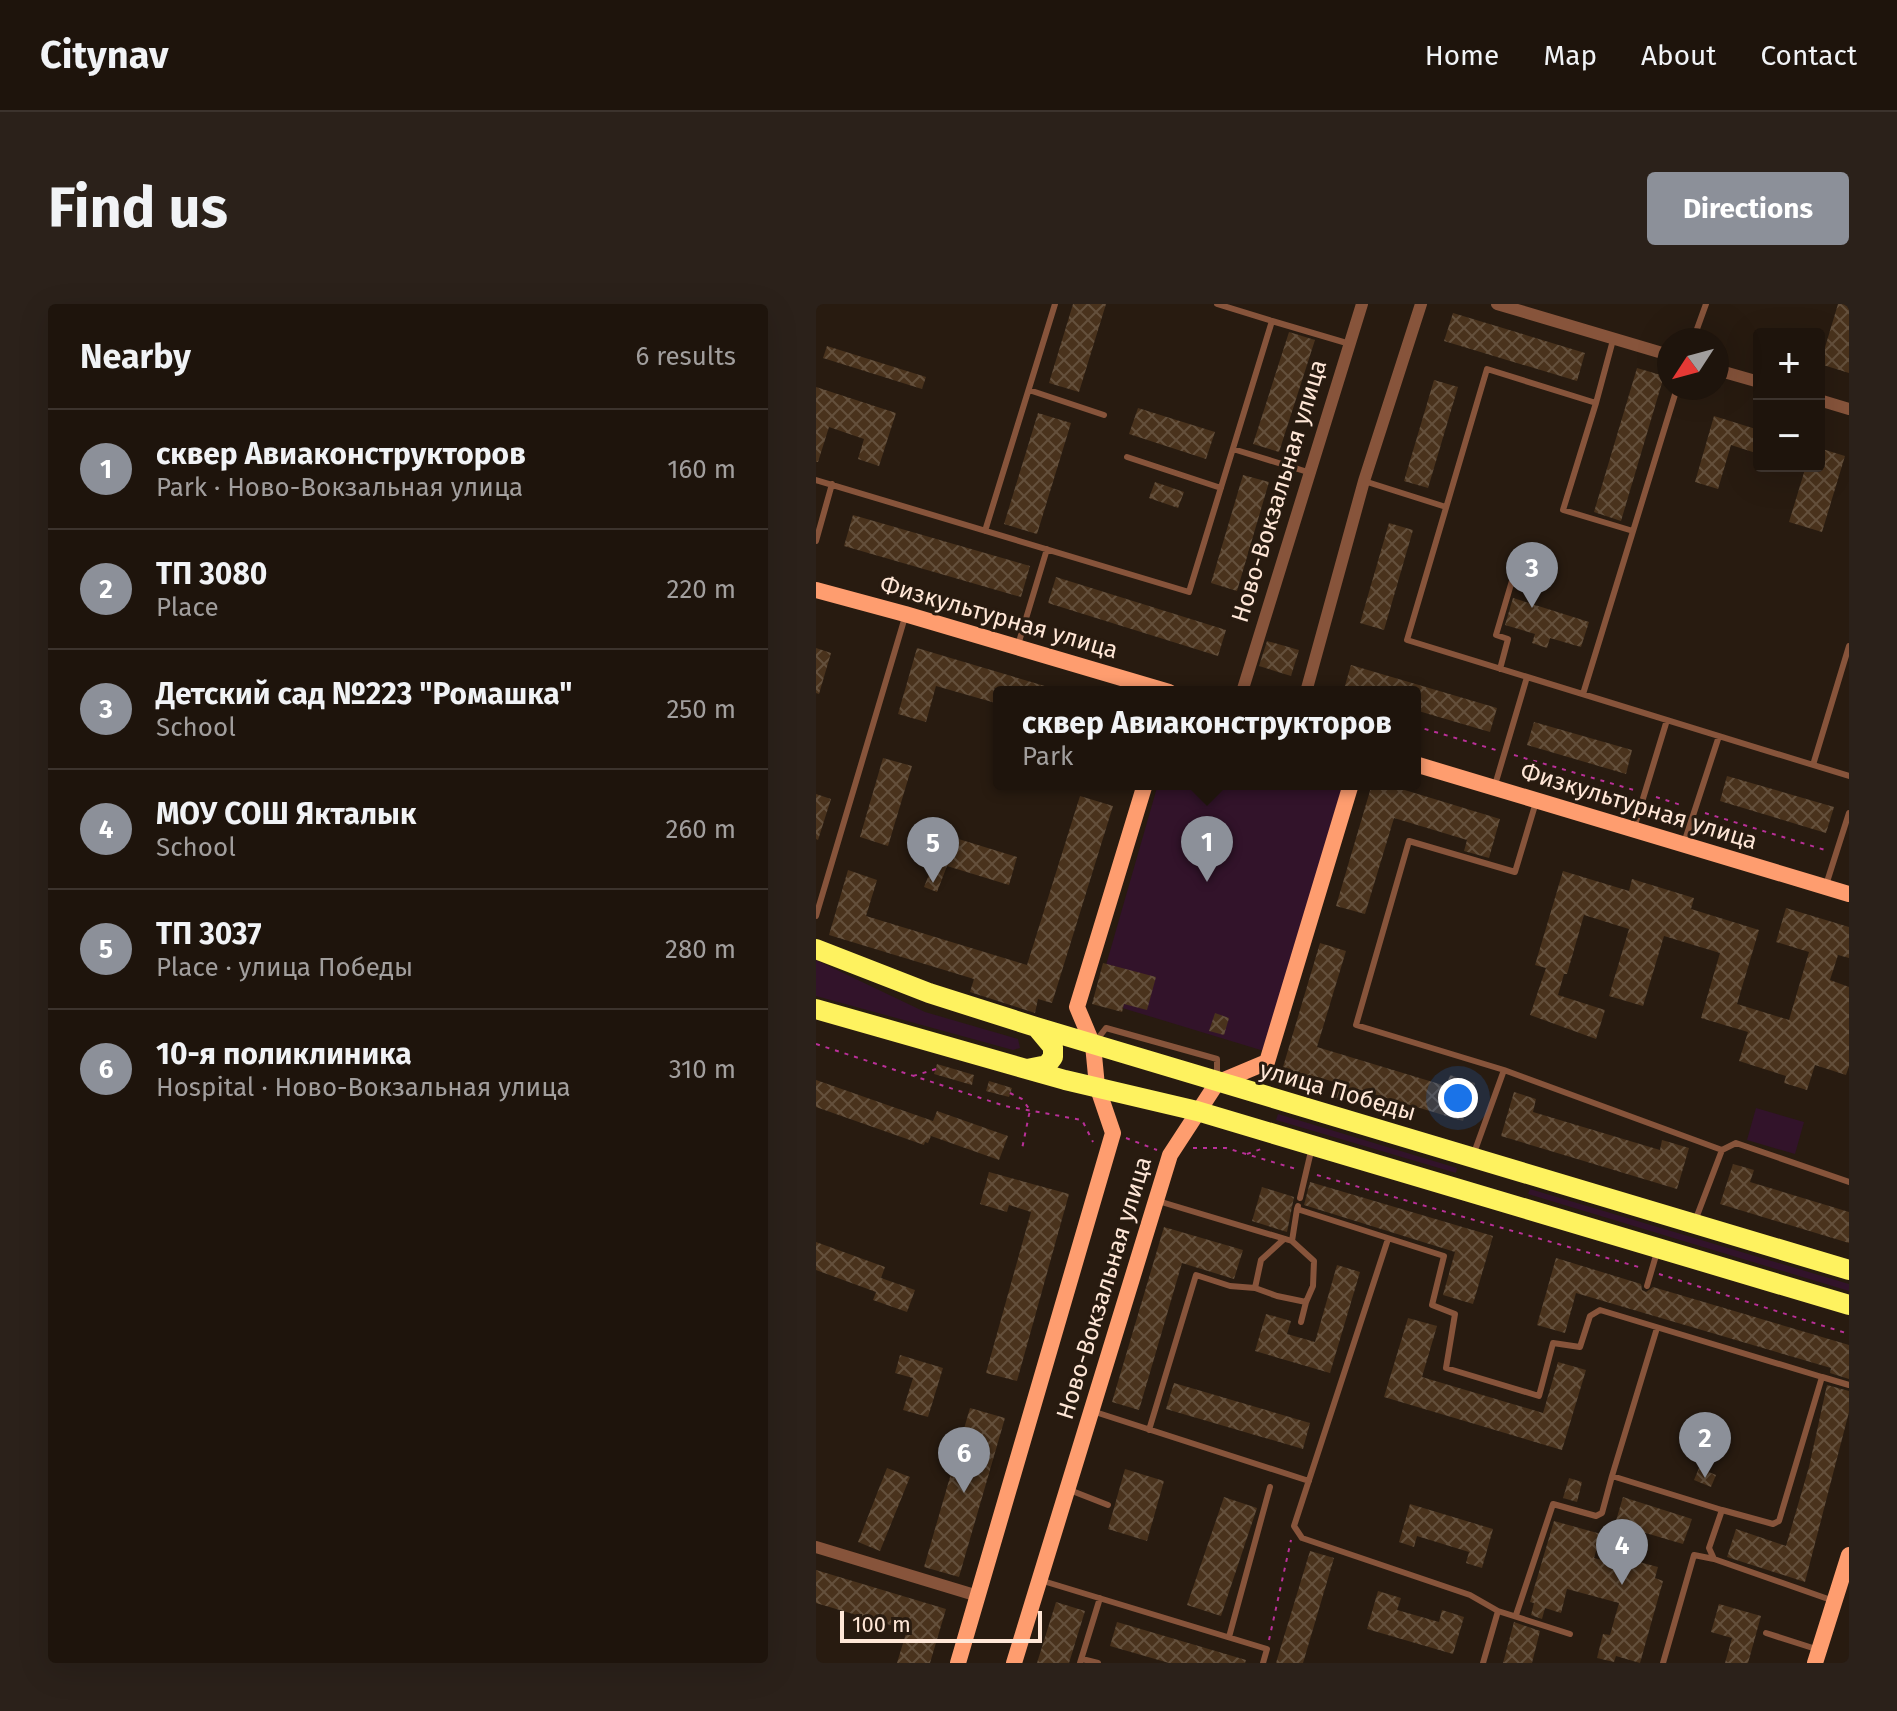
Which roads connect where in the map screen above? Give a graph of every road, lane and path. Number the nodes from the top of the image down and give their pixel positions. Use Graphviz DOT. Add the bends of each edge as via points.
graph roads {
  1 [pos="1055,304"];
  2 [pos="1217,304"];
  3 [pos="1362,304"];
  4 [pos="1421,304"];
  5 [pos="1497,304"];
  6 [pos="1706,304"];
  7 [pos="1272,321"];
  8 [pos="1697,328"];
  9 [pos="1614,339"];
  10 [pos="1350,344"];
  11 [pos="1657,352"];
  12 [pos="1729,373"];
  13 [pos="1753,380"];
  14 [pos="1029,390"];
  15 [pos="1673,400"];
  16 [pos="1825,402"];
  17 [pos="1596,403"];
  18 [pos="1849,409"];
  19 [pos="1104,415"];
  20 [pos="1233,449"];
  21 [pos="1127,457"];
  22 [pos="1311,473"];
  23 [pos="816,480"];
  24 [pos="1364,481"];
  25 [pos="832,484"];
  26 [pos="1221,488"];
  27 [pos="1446,507"];
  28 [pos="985,531"];
  29 [pos="1633,531"];
  30 [pos="816,541"];
  31 [pos="1047,549"];
  32 [pos="1514,574"];
  33 [pos="816,590"];
  34 [pos="905,614"];
  35 [pos="1849,646"];
  36 [pos="1018,647"];
  37 [pos="1500,669"];
  38 [pos="1527,677"];
  39 [pos="1149,686"];
  40 [pos="1244,686"];
  41 [pos="1308,686"];
  42 [pos="1583,694"];
  43 [pos="1667,720"];
  44 [pos="1421,728"];
  45 [pos="1719,736"];
  46 [pos="1505,752"];
  47 [pos="1813,765"];
  48 [pos="1421,766"];
  49 [pos="1849,776"];
  50 [pos="1494,787"];
  51 [pos="1143,790"];
  52 [pos="1349,790"];
  53 [pos="1645,793"];
  54 [pos="1537,800"];
  55 [pos="1695,809"];
  56 [pos="1849,813"];
  57 [pos="1634,829"];
  58 [pos="1684,844"];
  59 [pos="1836,854"];
  60 [pos="1826,887"];
  61 [pos="1849,894"];
  62 [pos="816,916"];
  63 [pos="816,949"];
  64 [pos="816,1009"];
  65 [pos="1036,1027"];
  66 [pos="816,1044"];
  67 [pos="1093,1045"];
  68 [pos="936,1069"];
  69 [pos="1027,1069"];
  70 [pos="1504,1070"];
  71 [pos="912,1076"];
  72 [pos="1217,1083"];
  73 [pos="1097,1086"];
  74 [pos="1010,1093"];
  75 [pos="1030,1110"];
  76 [pos="1197,1111"];
  77 [pos="1084,1125"];
  78 [pos="1113,1133"];
  79 [pos="1093,1142"];
  80 [pos="1313,1144"];
  81 [pos="1192,1148"];
  82 [pos="1266,1148"];
  83 [pos="1022,1149"];
  84 [pos="1722,1150"];
  85 [pos="1246,1154"];
  86 [pos="1170,1155"];
  87 [pos="1473,1158"];
  88 [pos="1306,1172"];
  89 [pos="1528,1175"];
  90 [pos="1849,1182"];
  91 [pos="1464,1190"];
  92 [pos="1156,1200"];
  93 [pos="1298,1205"];
  94 [pos="1521,1207"];
  95 [pos="1693,1225"];
  96 [pos="1388,1239"];
  97 [pos="1288,1240"];
  98 [pos="1658,1249"];
  99 [pos="1849,1270"];
  100 [pos="1652,1271"];
  101 [pos="1647,1286"];
  102 [pos="1255,1288"];
  103 [pos="1306,1302"];
  104 [pos="1849,1305"];
  105 [pos="1640,1311"];
  106 [pos="1637,1321"];
  107 [pos="1301,1322"];
  108 [pos="1657,1328"];
  109 [pos="1849,1334"];
  110 [pos="1822,1377"];
  111 [pos="1849,1385"];
  112 [pos="1092,1411"];
  113 [pos="1149,1430"];
  114 [pos="1612,1476"];
  115 [pos="1309,1481"];
  116 [pos="1270,1487"];
  117 [pos="1067,1489"];
  118 [pos="1108,1505"];
  119 [pos="1722,1510"];
  120 [pos="1294,1526"];
  121 [pos="816,1547"];
  122 [pos="1849,1555"];
  123 [pos="1714,1559"];
  124 [pos="1040,1580"];
  125 [pos="978,1596"];
  126 [pos="1100,1598"];
  127 [pos="1835,1601"];
  128 [pos="1498,1611"];
  129 [pos="1516,1615"];
  130 [pos="1766,1633"];
  131 [pos="1570,1634"];
  132 [pos="1229,1637"];
  133 [pos="1267,1649"];
  134 [pos="1818,1656"];
  135 [pos="1081,1661"];
  136 [pos="958,1663"];
  137 [pos="1014,1663"];
  138 [pos="1098,1663"];
  139 [pos="1263,1663"];
  140 [pos="1483,1663"];
  141 [pos="1663,1663"];
  1 -- 14 [label="lane"];
  2 -- 7 [label="lane"];
  3 -- 10 [label="street, Ново-Вокзальная улица"];
  4 -- 24 [label="street"];
  5 -- 9 [label="street"];
  6 -- 8 [label="lane"];
  7 -- 10 [label="lane"];
  7 -- 20 [label="lane"];
  9 -- 11 [label="street"];
  9 -- 17 [label="lane"];
  10 -- 22 [label="street, Ново-Вокзальная улица"];
  12 -- 13 [label="street"];
  14 -- 19 [label="lane"];
  14 -- 28 [label="lane"];
  15 -- 29 [label="lane"];
  16 -- 18 [label="street"];
  17 -- 27 [label="lane" via="1487,369"];
  17 -- 29 [label="lane" via="1563,510"];
  20 -- 22 [label="lane"];
  20 -- 26 [label="lane"];
  21 -- 26 [label="lane"];
  22 -- 40 [label="street, Ново-Вокзальная улица"];
  23 -- 25 [label="lane"];
  24 -- 27 [label="lane"];
  24 -- 41 [label="street"];
  25 -- 28 [label="lane"];
  25 -- 30 [label="lane"];
  26 -- 31 [label="lane" via="1189,592"];
  27 -- 37 [label="lane" via="1407,640"];
  28 -- 31 [label="lane"];
  29 -- 42 [label="lane"];
  31 -- 36 [label="lane"];
  32 -- 37 [label="lane" via="1496,635 1508,639"];
  33 -- 34 [label="street, Физкультурная улица"];
  34 -- 36 [label="street, Физкультурная улица"];
  34 -- 62 [label="lane"];
  35 -- 47 [label="lane"];
  36 -- 39 [label="street, Физкультурная улица"];
  37 -- 38 [label="lane"];
  38 -- 42 [label="lane"];
  38 -- 46 [label="lane"];
  42 -- 43 [label="lane"];
  43 -- 45 [label="lane"];
  43 -- 53 [label="lane"];
  44 -- 46 [label="path"];
  45 -- 47 [label="lane"];
  45 -- 55 [label="lane"];
  46 -- 50 [label="lane"];
  46 -- 53 [label="path"];
  47 -- 49 [label="lane"];
  48 -- 50 [label="street, Физкультурная улица"];
  50 -- 54 [label="street, Физкультурная улица"];
  51 -- 67 [label="street, Ново-Вокзальная улица" via="1077,1007"];
  52 -- 72 [label="street" via="1267,1062"];
  53 -- 55 [label="path"];
  53 -- 57 [label="lane"];
  54 -- 57 [label="street, Физкультурная улица"];
  54 -- 70 [label="lane" via="1515,872 1409,841 1356,1025"];
  55 -- 58 [label="lane"];
  55 -- 59 [label="path"];
  56 -- 59 [label="lane"];
  57 -- 58 [label="street, Физкультурная улица"];
  58 -- 60 [label="street, Физкультурная улица"];
  59 -- 60 [label="lane"];
  60 -- 61 [label="street, Физкультурная улица"];
  63 -- 65 [label="main road, улица Победы"];
  64 -- 69 [label="main road"];
  65 -- 67 [label="main road, улица Победы"];
  65 -- 69 [label="main road" via="1053,1047 1053,1057 1047,1065"];
  66 -- 71 [label="path"];
  67 -- 72 [label="main road, улица Победы"];
  67 -- 73 [label="street, Ново-Вокзальная улица"];
  68 -- 71 [label="path"];
  69 -- 73 [label="main road"];
  70 -- 84 [label="lane"];
  70 -- 87 [label="lane"];
  71 -- 75 [label="path"];
  72 -- 76 [label="street, Ново-Вокзальная улица"];
  72 -- 87 [label="main road, улица Победы"];
  73 -- 76 [label="main road"];
  73 -- 78 [label="street, Ново-Вокзальная улица"];
  74 -- 75 [label="path"];
  75 -- 77 [label="path" via="1082,1120"];
  75 -- 83 [label="path"];
  76 -- 80 [label="main road"];
  76 -- 86 [label="street, Ново-Вокзальная улица"];
  77 -- 78 [label="path"];
  77 -- 79 [label="path"];
  78 -- 86 [label="path"];
  78 -- 125 [label="street, Ново-Вокзальная улица"];
  80 -- 88 [label="lane"];
  80 -- 91 [label="main road"];
  81 -- 85 [label="path"];
  82 -- 85 [label="path"];
  84 -- 90 [label="lane" via="1736,1143"];
  84 -- 95 [label="lane"];
  85 -- 88 [label="path"];
  86 -- 92 [label="street, Ново-Вокзальная улица"];
  87 -- 89 [label="main road, улица Победы"];
  87 -- 91 [label="main road" via="1481,1168 1480,1179"];
  88 -- 93 [label="lane"];
  88 -- 100 [label="path"];
  89 -- 94 [label="main road" via="1518,1176 1508,1187"];
  89 -- 95 [label="main road, улица Победы"];
  91 -- 94 [label="main road"];
  92 -- 97 [label="lane"];
  92 -- 112 [label="street, Ново-Вокзальная улица"];
  93 -- 96 [label="lane"];
  93 -- 97 [label="lane"];
  94 -- 98 [label="main road"];
  95 -- 99 [label="main road, улица Победы"];
  96 -- 106 [label="lane" via="1444,1256 1432,1305 1455,1314 1446,1368 1539,1396 1553,1343 1580,1347 1590,1316 1600,1310"];
  96 -- 115 [label="lane"];
  97 -- 102 [label="lane" via="1261,1260"];
  97 -- 103 [label="lane" via="1314,1261"];
  98 -- 100 [label="lane"];
  98 -- 104 [label="main road"];
  100 -- 101 [label="lane"];
  100 -- 109 [label="path"];
  102 -- 103 [label="lane"];
  102 -- 113 [label="lane" via="1196,1275"];
  103 -- 107 [label="lane"];
  105 -- 106 [label="lane"];
  106 -- 108 [label="lane"];
  108 -- 110 [label="lane"];
  108 -- 114 [label="lane"];
  110 -- 111 [label="lane"];
  110 -- 119 [label="lane" via="1779,1521 1773,1524"];
  112 -- 113 [label="lane"];
  112 -- 117 [label="street, Ново-Вокзальная улица"];
  113 -- 115 [label="lane"];
  114 -- 119 [label="lane"];
  114 -- 129 [label="lane" via="1602,1513 1596,1516 1553,1504"];
  115 -- 120 [label="lane"];
  116 -- 132 [label="lane"];
  117 -- 118 [label="lane"];
  117 -- 124 [label="street, Ново-Вокзальная улица"];
  119 -- 123 [label="lane" via="1709,1548"];
  120 -- 128 [label="lane" via="1302,1538 1470,1595"];
  120 -- 133 [label="path"];
  121 -- 125 [label="street"];
  122 -- 127 [label="street"];
  123 -- 127 [label="lane"];
  123 -- 141 [label="lane" via="1694,1555"];
  124 -- 126 [label="lane"];
  124 -- 137 [label="street, Ново-Вокзальная улица"];
  125 -- 136 [label="street, Ново-Вокзальная улица"];
  126 -- 132 [label="lane"];
  126 -- 135 [label="lane"];
  127 -- 134 [label="street"];
  128 -- 129 [label="lane"];
  128 -- 140 [label="lane"];
  129 -- 131 [label="lane"];
  130 -- 134 [label="lane"];
  132 -- 133 [label="lane"];
  133 -- 139 [label="lane"];
  135 -- 138 [label="lane"];
}
